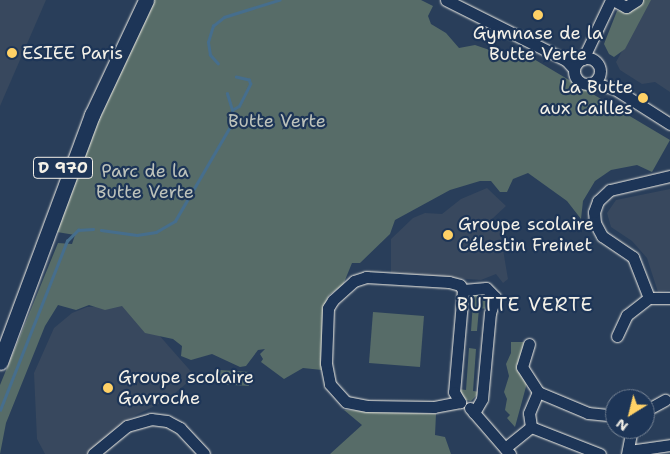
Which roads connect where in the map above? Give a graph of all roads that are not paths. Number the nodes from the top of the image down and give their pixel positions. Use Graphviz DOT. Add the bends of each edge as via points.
graph roads {
  1 [pos="137,0"];
  2 [pos="146,0"];
  3 [pos="446,0"];
  4 [pos="612,0"];
  5 [pos="637,0"];
  6 [pos="594,40"];
  7 [pos="576,62"];
  8 [pos="598,67"];
  9 [pos="593,83"];
  10 [pos="615,89"];
  11 [pos="670,124"];
  12 [pos="670,176"];
  13 [pos="463,290"];
  14 [pos="649,298"];
  15 [pos="670,298"];
  16 [pos="617,336"];
  17 [pos="0,341"];
  18 [pos="529,344"];
  19 [pos="0,362"];
  20 [pos="538,392"];
  21 [pos="665,400"];
  22 [pos="460,402"];
  23 [pos="655,406"];
  24 [pos="474,413"];
  25 [pos="605,415"];
  26 [pos="531,427"];
  27 [pos="630,439"];
  28 [pos="670,445"];
  29 [pos="508,451"];
  30 [pos="628,453"];
  31 [pos="93,454"];
  32 [pos="204,454"];
  33 [pos="600,454"];
  1 -- 17 [label="main road, D 970" via="84,113"];
  2 -- 19 [label="main road" via="92,115"];
  3 -- 7 [label="street"];
  4 -- 5 [label="street" via="626,7"];
  4 -- 6 [label="street"];
  6 -- 7 [label="street"];
  6 -- 8 [label="street"];
  7 -- 8 [label="street"];
  7 -- 9 [label="street" via="575,77 581,83"];
  8 -- 9 [label="street"];
  8 -- 10 [label="street"];
  9 -- 10 [label="street"];
  10 -- 11 [label="street"];
  12 -- 14 [label="street" via="610,190 598,201 594,212 594,223 602,236 633,257"];
  13 -- 22 [label="street" via="454,392"];
  13 -- 22 [label="street" via="456,283 449,282 368,277 354,281 328,308 326,363 330,384 346,402 367,406 434,407"];
  13 -- 24 [label="street" via="486,288 495,297 490,314 482,399"];
  14 -- 15 [label="street"];
  14 -- 16 [label="street" via="628,315"];
  18 -- 20 [label="street" via="522,367"];
  20 -- 25 [label="street" via="588,413"];
  20 -- 26 [label="street" via="529,413"];
  21 -- 23 [label="street"];
  22 -- 24 [label="street"];
  24 -- 29 [label="street"];
  26 -- 29 [label="street"];
  26 -- 33 [label="street"];
  27 -- 30 [label="street"];
  28 -- 30 [label="street"];
  31 -- 32 [label="street" via="127,426 151,419 180,428"];
}
